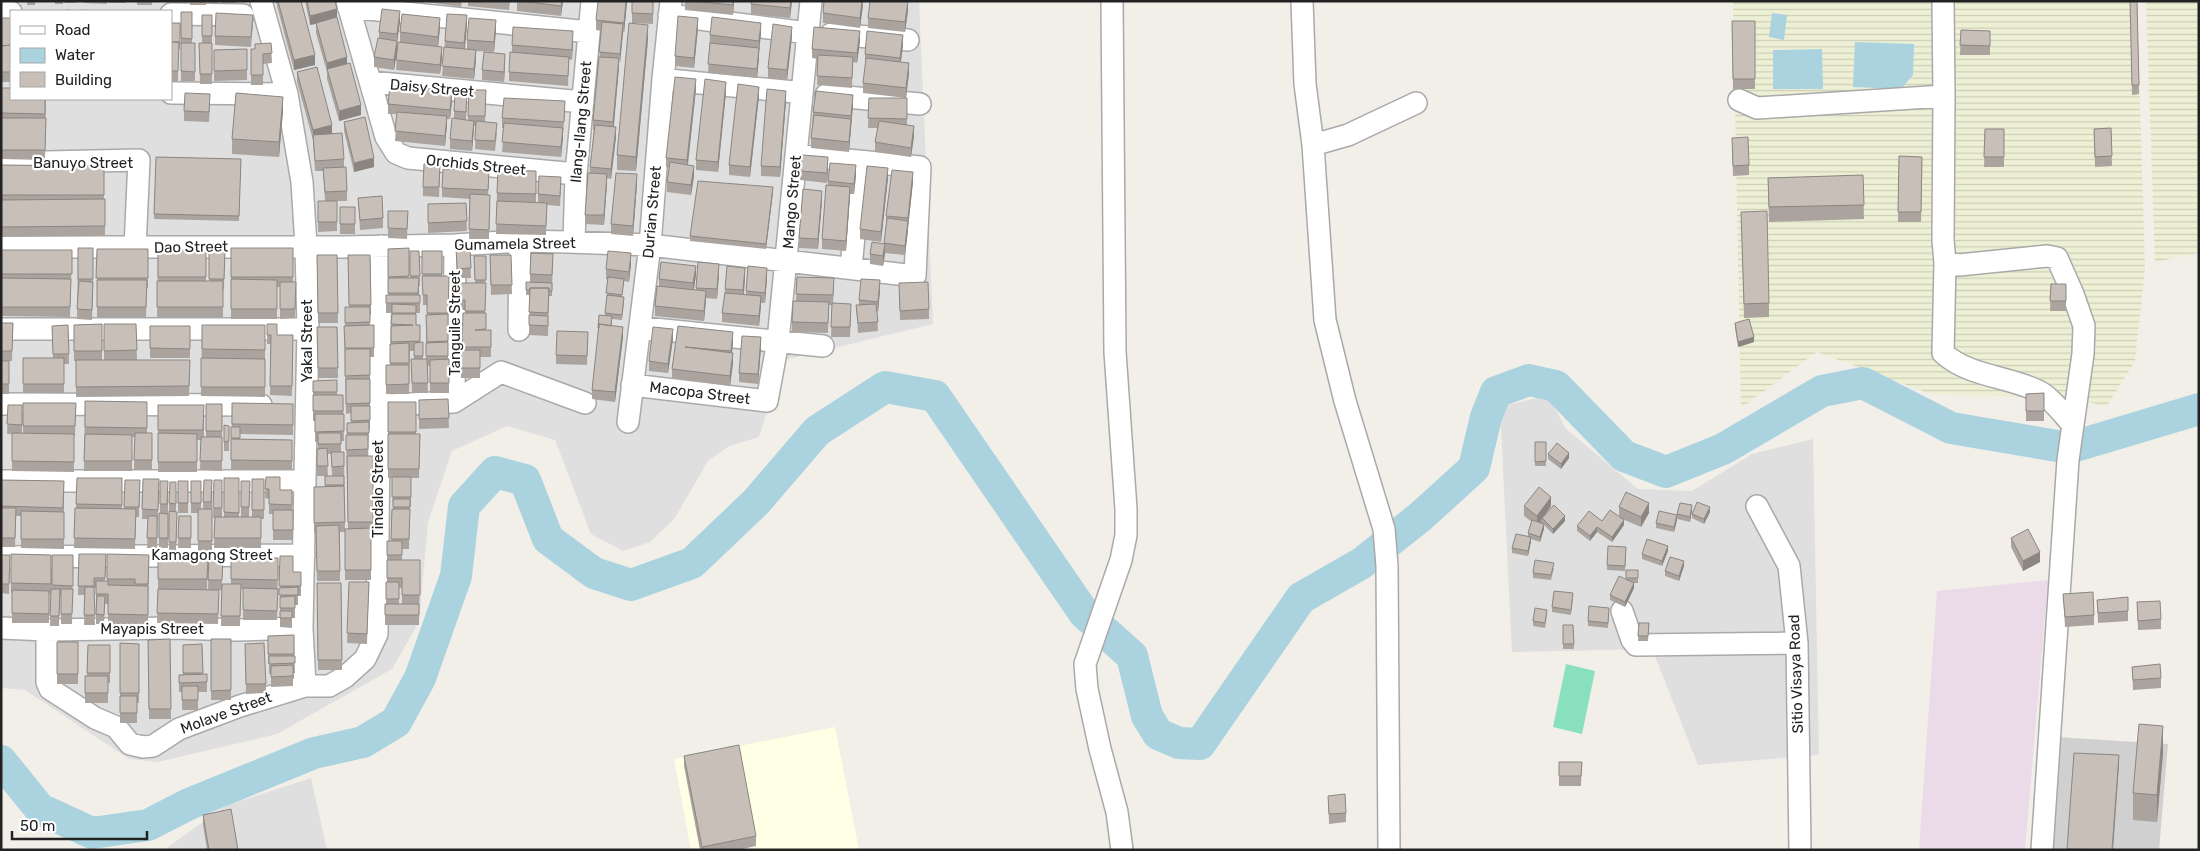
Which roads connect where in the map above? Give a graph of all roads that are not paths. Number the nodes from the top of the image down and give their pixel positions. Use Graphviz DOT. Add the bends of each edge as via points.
graph roads {
  1 [pos="592,1"];
  2 [pos="811,1"];
  3 [pos="1112,1"];
  4 [pos="1302,1"];
  5 [pos="1943,1"];
  6 [pos="348,4"];
  7 [pos="263,8"];
  8 [pos="670,8"];
  9 [pos="172,14"];
  10 [pos="589,32"];
  11 [pos="808,32"];
  12 [pos="908,40"];
  13 [pos="662,79"];
  14 [pos="370,82"];
  15 [pos="172,93"];
  16 [pos="802,93"];
  17 [pos="287,94"];
  18 [pos="1944,96"];
  19 [pos="1739,100"];
  20 [pos="584,102"];
  21 [pos="1416,102"];
  22 [pos="920,104"];
  23 [pos="1313,145"];
  24 [pos="796,156"];
  25 [pos="861,162"];
  26 [pos="1,163"];
  27 [pos="576,174"];
  28 [pos="520,241"];
  29 [pos="574,242"];
  30 [pos="455,245"];
  31 [pos="650,245"];
  32 [pos="306,246"];
  33 [pos="381,246"];
  34 [pos="1,247"];
  35 [pos="135,248"];
  36 [pos="787,260"];
  37 [pos="1945,264"];
  38 [pos="851,268"];
  39 [pos="640,328"];
  40 [pos="1,329"];
  41 [pos="308,329"];
  42 [pos="519,330"];
  43 [pos="778,341"];
  44 [pos="823,346"];
  45 [pos="632,385"];
  46 [pos="767,401"];
  47 [pos="454,402"];
  48 [pos="585,403"];
  49 [pos="1,404"];
  50 [pos="290,405"];
  51 [pos="379,405"];
  52 [pos="628,422"];
  53 [pos="2072,428"];
  54 [pos="1,481"];
  55 [pos="304,481"];
  56 [pos="1757,506"];
  57 [pos="304,555"];
  58 [pos="1,557"];
  59 [pos="1622,611"];
  60 [pos="1,628"];
  61 [pos="302,628"];
  62 [pos="47,630"];
  63 [pos="1797,643"];
  64 [pos="305,686"];
  65 [pos="1122,850"];
  66 [pos="1389,850"];
  67 [pos="1800,850"];
  68 [pos="2042,850"];
  1 -- 10 [label="street, Ilang-Ilang Street"];
  2 -- 11 [label="street, Mango Street"];
  3 -- 65 [label="street" via="1116,352 1126,535 1121,560 1085,664 1087,689 1117,812"];
  4 -- 23 [label="street" via="1305,84"];
  5 -- 18 [label="street"];
  6 -- 10 [label="street"];
  6 -- 14 [label="street"];
  7 -- 9 [label="street"];
  7 -- 17 [label="street, Yakal Street"];
  8 -- 11 [label="street"];
  8 -- 13 [label="street, Durian Street"];
  10 -- 20 [label="street, Ilang-Ilang Street"];
  11 -- 12 [label="street"];
  11 -- 16 [label="street, Mango Street"];
  13 -- 16 [label="street"];
  13 -- 31 [label="street, Durian Street"];
  14 -- 20 [label="street, Daisy Street"];
  14 -- 27 [label="street, Orchids Street" via="386,137 396,153 408,158"];
  15 -- 17 [label="street"];
  16 -- 22 [label="street"];
  16 -- 24 [label="street, Mango Street"];
  17 -- 32 [label="street, Yakal Street" via="302,182"];
  18 -- 19 [label="street" via="1757,108"];
  18 -- 37 [label="street"];
  20 -- 27 [label="street, Ilang-Ilang Street"];
  21 -- 23 [label="street" via="1348,135"];
  23 -- 66 [label="street" via="1325,320 1345,401 1384,529"];
  24 -- 25 [label="street"];
  24 -- 36 [label="street, Mango Street"];
  25 -- 38 [label="street"];
  25 -- 38 [label="street, Gumamela Street" via="920,167 915,276"];
  26 -- 35 [label="street, Banuyo Street" via="139,160"];
  27 -- 29 [label="street, Ilang-Ilang Street"];
  28 -- 29 [label="street, Gumamela Street"];
  28 -- 30 [label="street, Gumamela Street"];
  28 -- 42 [label="street"];
  29 -- 31 [label="street, Gumamela Street"];
  30 -- 33 [label="street, Gumamela Street"];
  30 -- 47 [label="street, Tanguile Street"];
  31 -- 36 [label="street, Gumamela Street"];
  31 -- 39 [label="street, Durian Street"];
  32 -- 33 [label="street, Dao Street"];
  32 -- 35 [label="street, Dao Street"];
  32 -- 41 [label="street, Yakal Street"];
  33 -- 51 [label="street, Tindalo Street"];
  34 -- 35 [label="street, Dao Street"];
  36 -- 38 [label="street, Gumamela Street"];
  36 -- 43 [label="street, Mango Street"];
  37 -- 53 [label="street" via="1943,353 1975,371 2038,390"];
  37 -- 53 [label="street" via="2047,256 2057,258 2074,294 2084,326"];
  39 -- 43 [label="street"];
  39 -- 45 [label="street, Durian Street"];
  40 -- 41 [label="street"];
  41 -- 50 [label="street, Yakal Street"];
  43 -- 44 [label="street"];
  43 -- 46 [label="street, Mango Street"];
  45 -- 46 [label="street, Macopa Street"];
  45 -- 52 [label="street, Durian Street"];
  47 -- 48 [label="street" via="502,372"];
  47 -- 51 [label="street"];
  49 -- 50 [label="street"];
  50 -- 55 [label="street, Yakal Street"];
  51 -- 64 [label="street, Tindalo Street" via="377,634 365,658 345,677 329,686"];
  53 -- 68 [label="street"];
  54 -- 55 [label="street"];
  55 -- 57 [label="street, Yakal Street"];
  56 -- 63 [label="street, Sitio Visaya Road" via="1789,566"];
  57 -- 58 [label="street, Kamagong Street"];
  57 -- 61 [label="street, Yakal Street"];
  59 -- 63 [label="street" via="1636,645"];
  60 -- 62 [label="street, Mayapis Street"];
  61 -- 62 [label="street, Mayapis Street"];
  61 -- 64 [label="street, Yakal Street"];
  62 -- 64 [label="street, Molave Street" via="47,682 50,690 116,727 130,744 143,747 153,746 179,729 240,706"];
  63 -- 67 [label="street, Sitio Visaya Road"];
}
